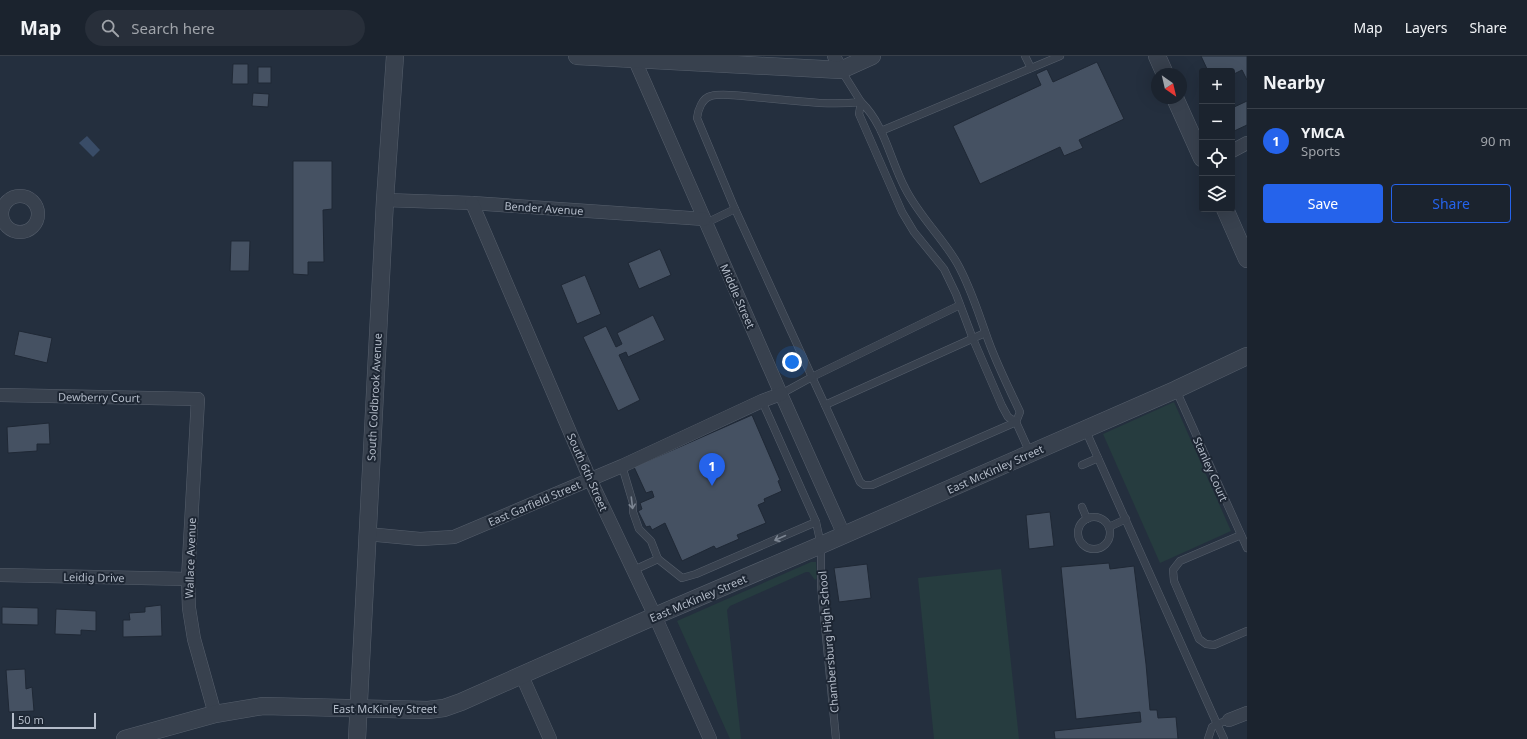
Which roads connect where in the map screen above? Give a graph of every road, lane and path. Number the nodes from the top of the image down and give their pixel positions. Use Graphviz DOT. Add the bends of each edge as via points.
graph roads {
  1 [pos="395,56"];
  2 [pos="577,56"];
  3 [pos="872,56"];
  4 [pos="1025,56"];
  5 [pos="1060,56"];
  6 [pos="1157,56"];
  7 [pos="634,58"];
  8 [pos="837,63"];
  9 [pos="1031,68"];
  10 [pos="1162,68"];
  11 [pos="861,102"];
  12 [pos="1179,104"];
  13 [pos="881,131"];
  14 [pos="1247,143"];
  15 [pos="1235,149"];
  16 [pos="1199,151"];
  17 [pos="385,200"];
  18 [pos="472,203"];
  19 [pos="735,209"];
  20 [pos="1226,212"];
  21 [pos="705,221"];
  22 [pos="1246,254"];
  23 [pos="960,269"];
  24 [pos="947,276"];
  25 [pos="960,305"];
  26 [pos="985,333"];
  27 [pos="973,339"];
  28 [pos="1247,356"];
  29 [pos="812,377"];
  30 [pos="1175,390"];
  31 [pos="781,394"];
  32 [pos="0,395"];
  33 [pos="198,399"];
  34 [pos="762,401"];
  35 [pos="825,405"];
  36 [pos="1016,422"];
  37 [pos="1085,429"];
  38 [pos="1030,453"];
  39 [pos="1098,458"];
  40 [pos="1082,465"];
  41 [pos="622,466"];
  42 [pos="590,479"];
  43 [pos="1082,507"];
  44 [pos="1087,519"];
  45 [pos="1126,519"];
  46 [pos="816,522"];
  47 [pos="1109,527"];
  48 [pos="367,534"];
  49 [pos="844,535"];
  50 [pos="1241,535"];
  51 [pos="821,545"];
  52 [pos="1247,548"];
  53 [pos="658,559"];
  54 [pos="634,570"];
  55 [pos="0,575"];
  56 [pos="188,579"];
  57 [pos="655,616"];
  58 [pos="1247,631"];
  59 [pos="522,676"];
  60 [pos="359,709"];
  61 [pos="1247,713"];
  62 [pos="215,714"];
  63 [pos="1223,722"];
  64 [pos="125,739"];
  65 [pos="357,739"];
  66 [pos="550,739"];
  67 [pos="710,739"];
  68 [pos="836,739"];
  69 [pos="1208,739"];
  70 [pos="1224,739"];
  1 -- 17 [label="street, South Coldbrook Avenue"];
  2 -- 7 [label="street"];
  3 -- 8 [label="street"];
  4 -- 9 [label="lane"];
  5 -- 9 [label="lane"];
  6 -- 10 [label="street"];
  7 -- 8 [label="street"];
  7 -- 21 [label="street, Middle Street"];
  8 -- 11 [label="lane"];
  9 -- 13 [label="lane"];
  11 -- 13 [label="lane" via="871,112"];
  11 -- 19 [label="lane" via="841,104 736,96 711,96 704,100 697,118"];
  11 -- 24 [label="lane" via="858,114 902,212"];
  12 -- 16 [label="street"];
  13 -- 23 [label="lane" via="907,193"];
  14 -- 15 [label="street"];
  17 -- 18 [label="street, Bender Avenue"];
  17 -- 48 [label="street, South Coldbrook Avenue"];
  18 -- 21 [label="street, Bender Avenue"];
  18 -- 42 [label="street, South 6th Street"];
  19 -- 21 [label="lane"];
  19 -- 29 [label="lane"];
  20 -- 22 [label="street"];
  21 -- 31 [label="street, Middle Street"];
  23 -- 24 [label="lane"];
  23 -- 26 [label="lane" via="969,286"];
  24 -- 25 [label="lane"];
  25 -- 27 [label="lane"];
  25 -- 29 [label="lane"];
  26 -- 27 [label="lane"];
  26 -- 36 [label="lane" via="1020,412"];
  27 -- 35 [label="lane"];
  27 -- 36 [label="lane" via="1002,406 1008,417"];
  28 -- 30 [label="street, East McKinley Street"];
  29 -- 31 [label="lane"];
  29 -- 35 [label="lane"];
  30 -- 37 [label="street, East McKinley Street"];
  30 -- 50 [label="lane, Stanley Court"];
  31 -- 34 [label="street, East Garfield Street"];
  31 -- 49 [label="street, Middle Street"];
  32 -- 33 [label="street, Dewberry Court"];
  33 -- 56 [label="street, Wallace Avenue"];
  34 -- 41 [label="street, East Garfield Street"];
  34 -- 46 [label="lane, Chambersburg High School"];
  35 -- 36 [label="lane" via="860,482 864,485 872,485"];
  36 -- 38 [label="lane"];
  37 -- 38 [label="street, East McKinley Street"];
  37 -- 39 [label="lane"];
  38 -- 49 [label="street, East McKinley Street"];
  39 -- 40 [label="lane"];
  39 -- 45 [label="lane"];
  41 -- 42 [label="street, East Garfield Street"];
  41 -- 53 [label="lane, one-way" via="639,529 651,541"];
  42 -- 48 [label="street, East Garfield Street" via="454,536 420,539"];
  42 -- 54 [label="street, South 6th Street"];
  43 -- 44 [label="lane"];
  44 -- 47 [label="lane" via="1099,518"];
  44 -- 47 [label="lane" via="1081,525 1079,535 1087,547 1097,548 1106,544 1110,534"];
  45 -- 47 [label="lane"];
  45 -- 63 [label="lane"];
  46 -- 51 [label="lane, Chambersburg High School"];
  46 -- 53 [label="lane, one-way" via="682,578"];
  48 -- 60 [label="street, South Coldbrook Avenue"];
  49 -- 51 [label="street, East McKinley Street"];
  50 -- 52 [label="lane, Stanley Court"];
  50 -- 58 [label="lane" via="1180,561 1173,570 1174,581 1199,639 1206,644 1214,645"];
  51 -- 57 [label="street, East McKinley Street"];
  51 -- 68 [label="lane, Chambersburg High School" via="821,585"];
  53 -- 54 [label="lane"];
  54 -- 57 [label="street, South 6th Street"];
  55 -- 56 [label="street, Leidig Drive"];
  56 -- 62 [label="street, Wallace Avenue" via="194,639"];
  57 -- 59 [label="street, East McKinley Street"];
  57 -- 67 [label="street, South 6th Street"];
  59 -- 60 [label="street, East McKinley Street" via="444,708"];
  59 -- 66 [label="street"];
  60 -- 62 [label="street, East McKinley Street" via="263,706"];
  60 -- 65 [label="street, South Coldbrook Avenue"];
  61 -- 63 [label="street"];
  62 -- 64 [label="street, East McKinley Street"];
  63 -- 69 [label="lane" via="1212,727"];
  63 -- 70 [label="lane"];
}
